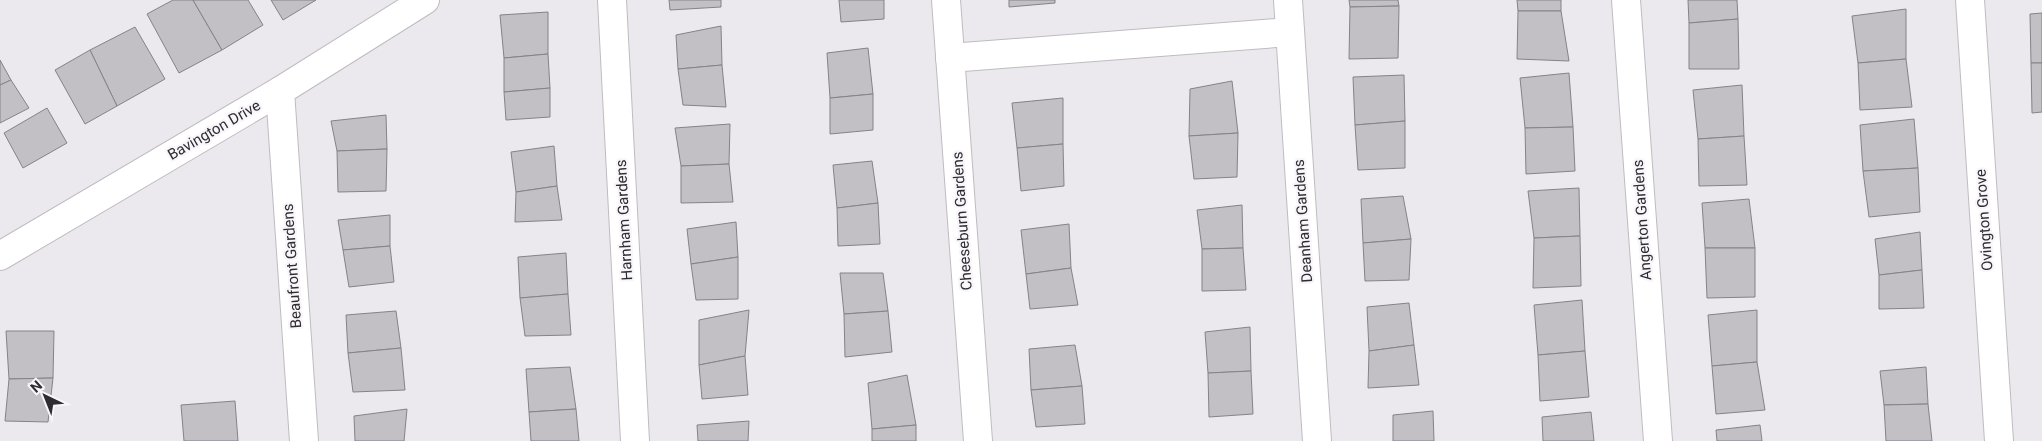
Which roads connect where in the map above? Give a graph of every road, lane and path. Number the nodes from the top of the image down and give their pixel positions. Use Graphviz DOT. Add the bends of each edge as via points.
graph roads {
  1 [pos="425,0"];
  2 [pos="612,0"];
  3 [pos="946,0"];
  4 [pos="1288,0"];
  5 [pos="1626,0"];
  6 [pos="1970,0"];
  7 [pos="1290,32"];
  8 [pos="950,58"];
  9 [pos="280,91"];
  10 [pos="0,256"];
  11 [pos="304,441"];
  12 [pos="635,441"];
  13 [pos="978,441"];
  14 [pos="1317,441"];
  15 [pos="1658,441"];
  16 [pos="1999,441"];
  1 -- 9 [label="street, Bavington Drive"];
  2 -- 12 [label="street, Harnham Gardens"];
  3 -- 8 [label="street, Cheeseburn Gardens"];
  4 -- 7 [label="street, Deanham Gardens"];
  5 -- 15 [label="street, Angerton Gardens"];
  6 -- 16 [label="street, Ovington Grove"];
  7 -- 8 [label="street"];
  7 -- 14 [label="street, Deanham Gardens"];
  8 -- 13 [label="street, Cheeseburn Gardens"];
  9 -- 10 [label="street, Bavington Drive"];
  9 -- 11 [label="street, Beaufront Gardens"];
}
